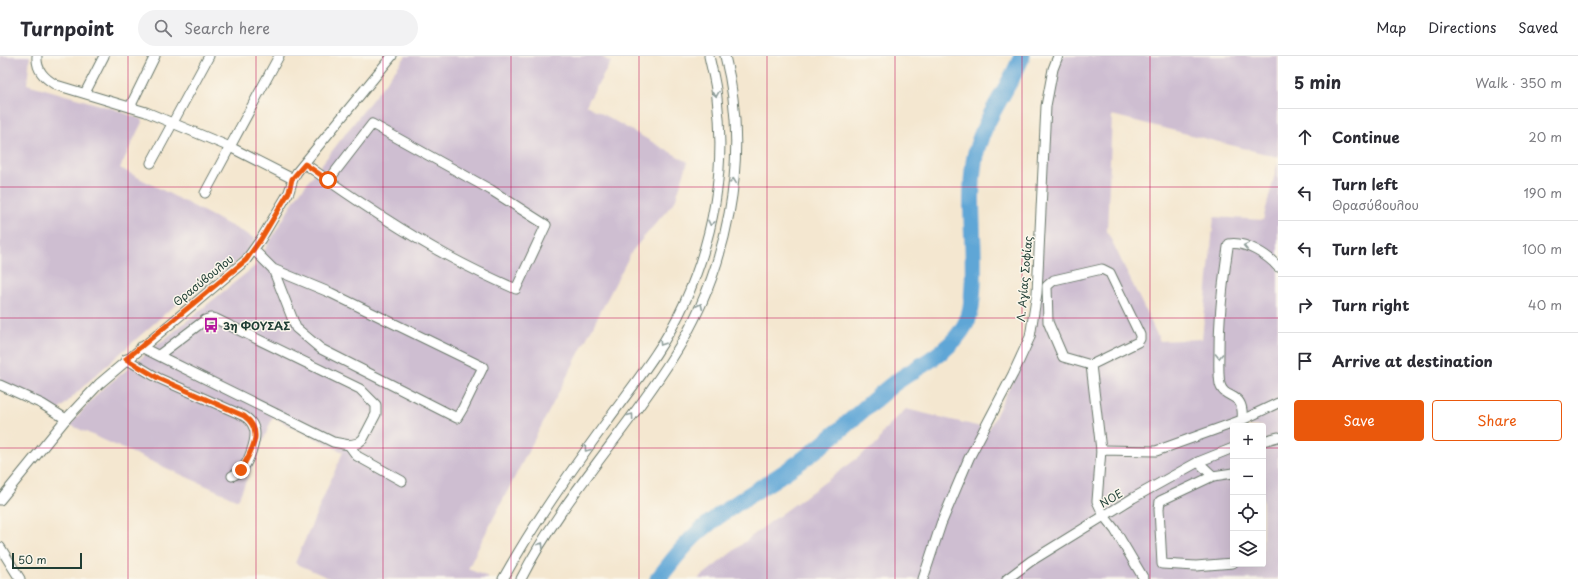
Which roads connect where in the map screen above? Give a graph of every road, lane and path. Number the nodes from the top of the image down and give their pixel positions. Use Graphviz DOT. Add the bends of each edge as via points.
graph roads {
  1 [pos="36,56"];
  2 [pos="104,56"];
  3 [pos="155,56"];
  4 [pos="210,56"];
  5 [pos="279,56"];
  6 [pos="392,56"];
  7 [pos="709,56"];
  8 [pos="725,56"];
  9 [pos="1058,56"];
  10 [pos="85,93"];
  11 [pos="130,107"];
  12 [pos="173,123"];
  13 [pos="230,147"];
  14 [pos="151,163"];
  15 [pos="305,164"];
  16 [pos="292,179"];
  17 [pos="328,180"];
  18 [pos="205,193"];
  19 [pos="254,250"];
  20 [pos="1278,267"];
  21 [pos="273,269"];
  22 [pos="141,347"];
  23 [pos="159,355"];
  24 [pos="126,359"];
  25 [pos="1091,365"];
  26 [pos="0,385"];
  27 [pos="1278,403"];
  28 [pos="66,419"];
  29 [pos="1242,420"];
  30 [pos="1278,437"];
  31 [pos="1266,440"];
  32 [pos="349,445"];
  33 [pos="1230,449"];
  34 [pos="1101,450"];
  35 [pos="1198,462"];
  36 [pos="1230,473"];
  37 [pos="232,476"];
  38 [pos="1213,476"];
  39 [pos="402,481"];
  40 [pos="0,500"];
  41 [pos="1104,516"];
  42 [pos="0,546"];
  43 [pos="1230,563"];
  44 [pos="20,579"];
  45 [pos="503,579"];
  46 [pos="521,579"];
  47 [pos="923,579"];
  48 [pos="1007,579"];
  49 [pos="1144,579"];
  1 -- 10 [label="street" via="37,65 49,80"];
  2 -- 10 [label="street"];
  3 -- 11 [label="street"];
  4 -- 12 [label="street"];
  5 -- 13 [label="street"];
  6 -- 15 [label="street, Θρασύβουλου"];
  7 -- 45 [label="street, one-way" via="718,104 719,170 714,212 695,277 683,305 650,362 547,505"];
  46 -- 8 [label="street, one-way" via="584,480 671,360 703,301 724,237 734,176 734,104"];
  9 -- 47 [label="street, Λ. Αγίας Σοφίας" via="1053,68 1046,106 1037,293 1030,337 969,458 941,524"];
  10 -- 11 [label="street"];
  11 -- 12 [label="street"];
  12 -- 13 [label="street"];
  12 -- 14 [label="street"];
  13 -- 16 [label="street"];
  13 -- 18 [label="street"];
  15 -- 16 [label="street, Θρασύβουλου"];
  15 -- 17 [label="street"];
  16 -- 19 [label="street, Θρασύβουλου" via="289,192"];
  17 -- 17 [label="street" via="448,256 516,289 546,225 491,190 372,124"];
  19 -- 21 [label="street"];
  19 -- 22 [label="street, Θρασύβουλου" via="246,260"];
  20 -- 29 [label="street, one-way" via="1253,248 1233,243 1228,246 1218,338 1218,370 1220,386 1238,400 1243,410"];
  21 -- 21 [label="street" via="483,367 457,418 321,349 296,328"];
  22 -- 23 [label="street"];
  22 -- 24 [label="street, Θρασύβουλου"];
  23 -- 32 [label="street" via="333,442"];
  23 -- 32 [label="street" via="205,320 216,319 360,389 376,405 376,414 363,439"];
  24 -- 28 [label="street, Θρασύβουλου"];
  24 -- 37 [label="street" via="158,378 251,421 256,434 254,445 241,470"];
  25 -- 25 [label="street" via="1140,339 1110,273 1102,269 1054,280 1048,286 1048,322 1062,357"];
  25 -- 34 [label="street"];
  26 -- 28 [label="street" via="42,404"];
  27 -- 29 [label="street"];
  28 -- 40 [label="street, Θρασύβουλου"];
  29 -- 34 [label="street" via="1156,451"];
  30 -- 31 [label="street"];
  32 -- 39 [label="street" via="357,456"];
  33 -- 35 [label="street, NOE"];
  34 -- 41 [label="street" via="1097,502"];
  35 -- 38 [label="street"];
  35 -- 41 [label="street, NOE"];
  36 -- 38 [label="street"];
  38 -- 43 [label="street" via="1160,501 1162,564 1196,566"];
  41 -- 48 [label="street, NOE" via="1031,561"];
  41 -- 49 [label="street"];
  42 -- 44 [label="street"];
}
